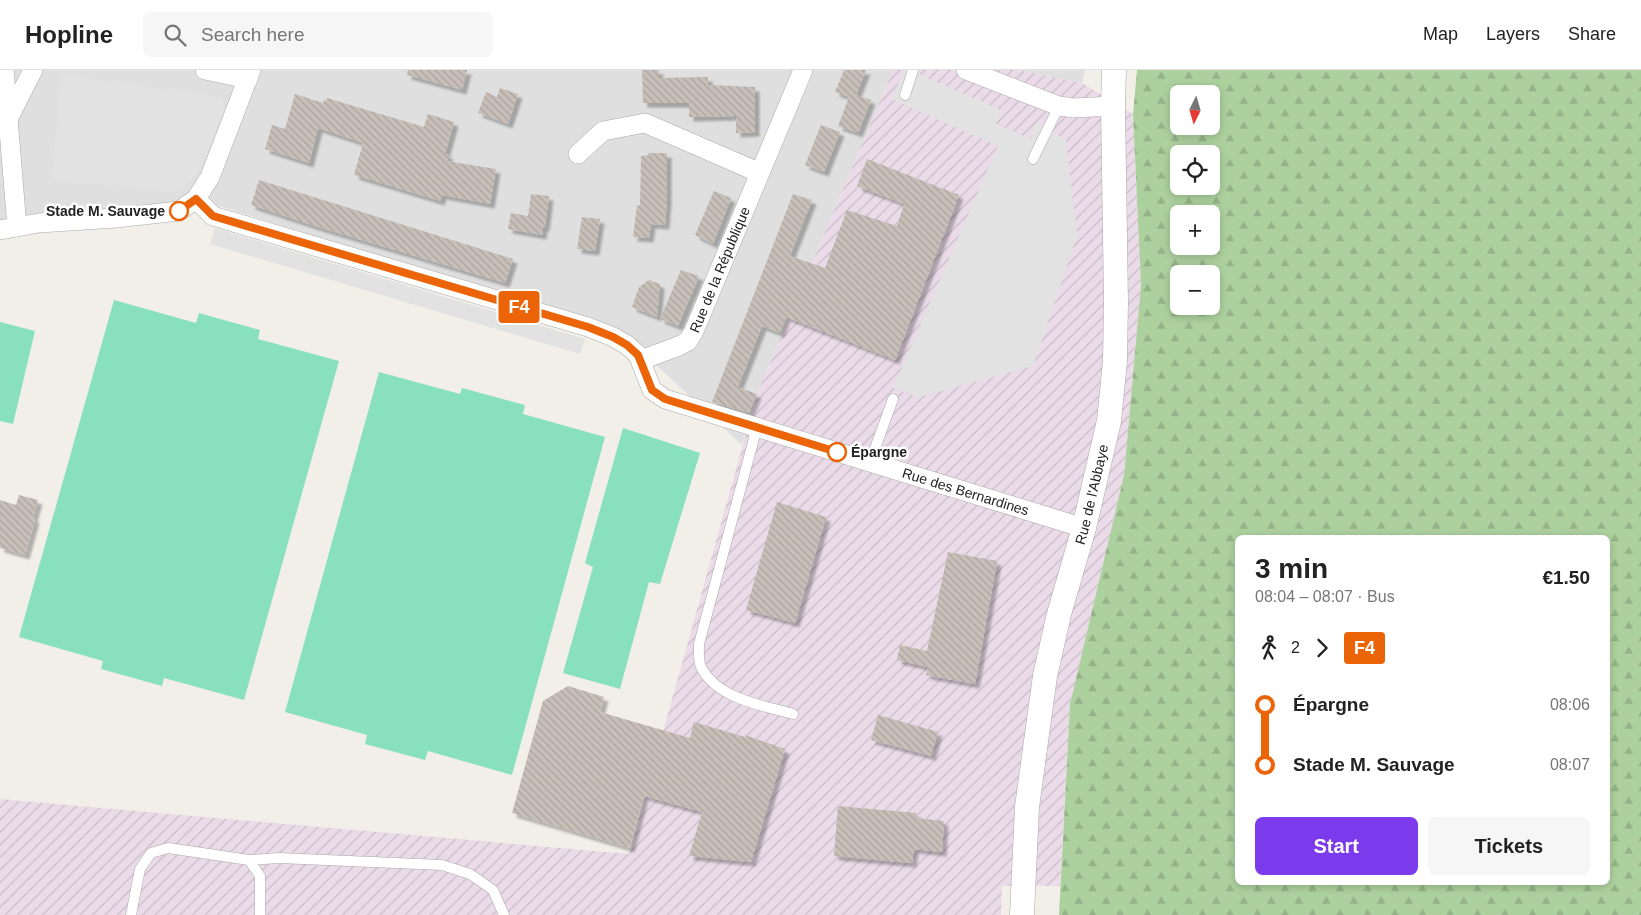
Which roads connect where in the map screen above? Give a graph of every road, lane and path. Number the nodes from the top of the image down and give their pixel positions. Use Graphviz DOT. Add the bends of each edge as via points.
graph roads {
  1 [pos="4,70"];
  2 [pos="33,70"];
  3 [pos="205,70"];
  4 [pos="803,70"];
  5 [pos="913,70"];
  6 [pos="966,70"];
  7 [pos="1114,70"];
  8 [pos="250,74"];
  9 [pos="905,94"];
  10 [pos="1059,106"];
  11 [pos="1113,106"];
  12 [pos="7,120"];
  13 [pos="578,154"];
  14 [pos="1033,159"];
  15 [pos="760,173"];
  16 [pos="196,199"];
  17 [pos="8,229"];
  18 [pos="641,360"];
  19 [pos="893,399"];
  20 [pos="757,427"];
  21 [pos="870,462"];
  22 [pos="1084,528"];
  23 [pos="793,714"];
  24 [pos="249,860"];
  25 [pos="131,915"];
  26 [pos="260,915"];
  27 [pos="504,915"];
  28 [pos="1022,915"];
  1 -- 12 [label="street"];
  2 -- 12 [label="street"];
  3 -- 8 [label="street"];
  4 -- 15 [label="street, Rue de la République"];
  5 -- 9 [label="lane"];
  6 -- 10 [label="street"];
  7 -- 11 [label="street, Rue de l'Abbaye"];
  8 -- 16 [label="street" via="210,177"];
  10 -- 11 [label="street"];
  10 -- 14 [label="lane"];
  11 -- 22 [label="street, Rue de l'Abbaye" via="1114,361 1109,421"];
  12 -- 17 [label="street"];
  13 -- 15 [label="street" via="603,131 645,123"];
  15 -- 18 [label="street, Rue de la République" via="688,341"];
  16 -- 17 [label="street" via="179,211 39,223"];
  16 -- 18 [label="street" via="213,216 588,327 627,345"];
  18 -- 20 [label="street, Rue des Bernardines" via="652,390 665,399"];
  19 -- 21 [label="lane"];
  20 -- 21 [label="street, Rue des Bernardines"];
  20 -- 23 [label="lane" via="699,644 700,666 713,684 734,696"];
  21 -- 22 [label="street, Rue des Bernardines"];
  22 -- 28 [label="street, Rue de l'Abbaye" via="1058,614 1045,676 1027,807"];
  24 -- 25 [label="lane" via="168,848 150,853 140,869"];
  24 -- 26 [label="lane" via="260,876"];
  24 -- 27 [label="lane" via="279,858 442,865 470,874 493,890"];
}
